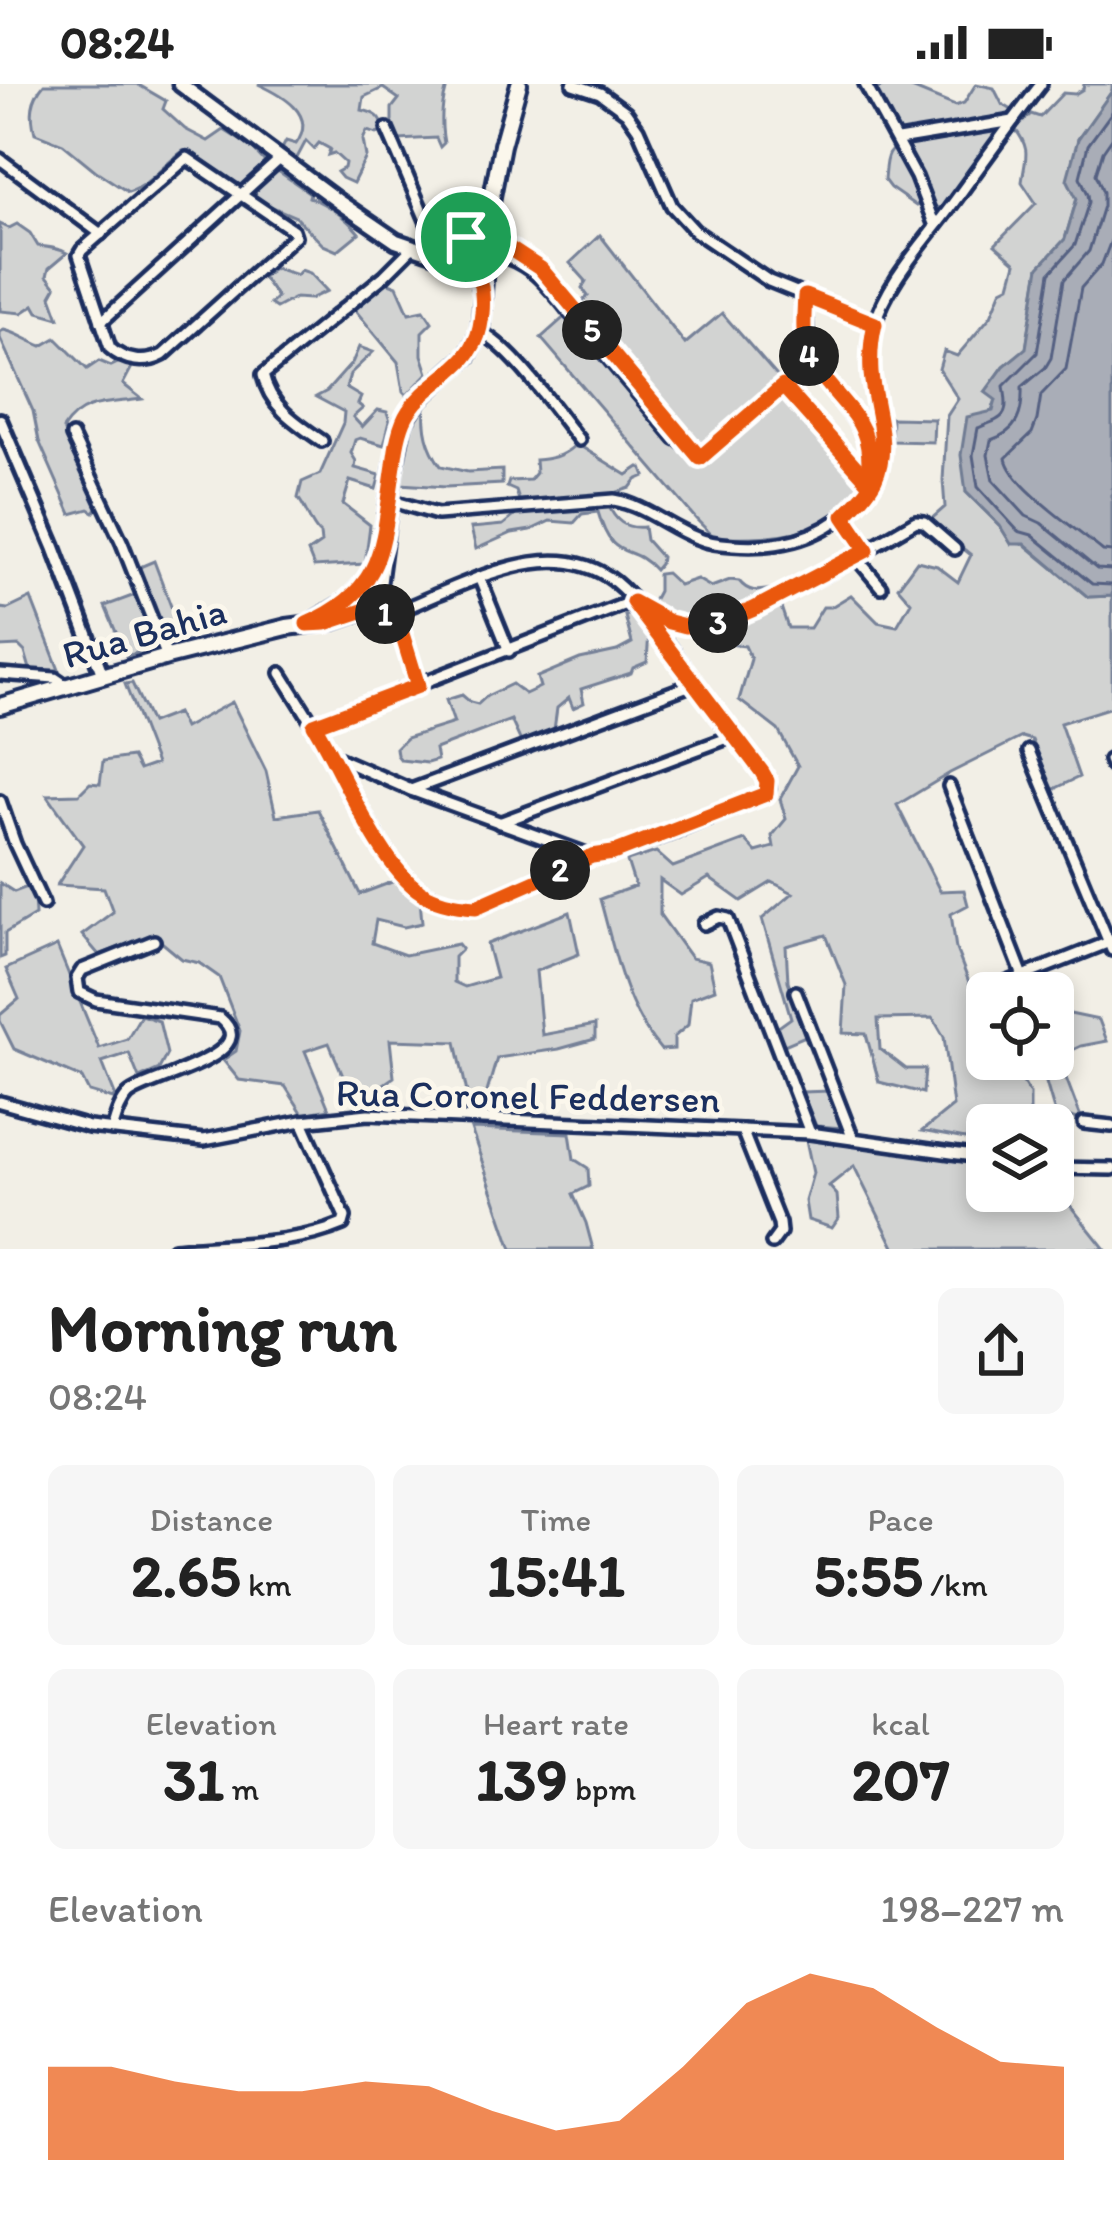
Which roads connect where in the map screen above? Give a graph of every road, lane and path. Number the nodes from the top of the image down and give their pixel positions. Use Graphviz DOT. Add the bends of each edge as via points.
graph roads {
  1 [pos="180,84"];
  2 [pos="519,84"];
  3 [pos="573,84"];
  4 [pos="865,84"];
  5 [pos="1041,84"];
  6 [pos="1012,121"];
  7 [pos="386,129"];
  8 [pos="898,140"];
  9 [pos="0,159"];
  10 [pos="280,159"];
  11 [pos="241,195"];
  12 [pos="489,212"];
  13 [pos="935,226"];
  14 [pos="100,234"];
  15 [pos="463,239"];
  16 [pos="412,248"];
  17 [pos="438,248"];
  18 [pos="485,250"];
  19 [pos="464,261"];
  20 [pos="805,296"];
  21 [pos="482,297"];
  22 [pos="101,322"];
  23 [pos="875,324"];
  24 [pos="479,332"];
  25 [pos="0,422"];
  26 [pos="72,436"];
  27 [pos="579,440"];
  28 [pos="322,441"];
  29 [pos="868,485"];
  30 [pos="389,500"];
  31 [pos="844,516"];
  32 [pos="955,549"];
  33 [pos="867,550"];
  34 [pos="856,557"];
  35 [pos="479,577"];
  36 [pos="881,587"];
  37 [pos="367,600"];
  38 [pos="633,602"];
  39 [pos="395,611"];
  40 [pos="509,651"];
  41 [pos="167,657"];
  42 [pos="281,673"];
  43 [pos="0,674"];
  44 [pos="103,676"];
  45 [pos="696,683"];
  46 [pos="418,686"];
  47 [pos="64,689"];
  48 [pos="0,706"];
  49 [pos="314,725"];
  50 [pos="733,736"];
  51 [pos="1029,752"];
  52 [pos="333,755"];
  53 [pos="949,786"];
  54 [pos="411,790"];
  55 [pos="0,801"];
  56 [pos="499,824"];
  57 [pos="592,856"];
  58 [pos="43,904"];
  59 [pos="704,924"];
  60 [pos="154,940"];
  61 [pos="1111,944"];
  62 [pos="1021,972"];
  63 [pos="1034,972"];
  64 [pos="796,992"];
  65 [pos="0,1102"];
  66 [pos="302,1121"];
  67 [pos="1084,1123"];
  68 [pos="1112,1126"];
  69 [pos="112,1130"];
  70 [pos="742,1130"];
  71 [pos="810,1133"];
  72 [pos="854,1139"];
  73 [pos="966,1155"];
  74 [pos="1074,1168"];
  75 [pos="1112,1169"];
  76 [pos="772,1243"];
  77 [pos="174,1249"];
  1 -- 10 [label="main road"];
  2 -- 12 [label="main road"];
  3 -- 20 [label="street" via="626,112 684,221 769,281"];
  4 -- 8 [label="street"];
  5 -- 6 [label="street"];
  6 -- 8 [label="street"];
  6 -- 13 [label="street"];
  7 -- 17 [label="street"];
  8 -- 13 [label="street"];
  9 -- 14 [label="street"];
  10 -- 11 [label="street"];
  10 -- 16 [label="main road"];
  11 -- 14 [label="street" via="187,158"];
  11 -- 22 [label="street"];
  11 -- 22 [label="street" via="293,230 293,239 152,361 114,353"];
  12 -- 15 [label="main road"];
  12 -- 18 [label="main road"];
  13 -- 23 [label="street"];
  14 -- 22 [label="street" via="79,255"];
  15 -- 17 [label="main road"];
  15 -- 18 [label="main road" via="477,237"];
  15 -- 19 [label="main road" via="457,252"];
  16 -- 17 [label="main road"];
  16 -- 19 [label="main road"];
  16 -- 28 [label="street" via="263,375 278,406"];
  18 -- 19 [label="main road" via="476,264"];
  18 -- 21 [label="main road"];
  18 -- 29 [label="street" via="534,272 700,458 783,386"];
  19 -- 21 [label="main road"];
  20 -- 23 [label="street"];
  20 -- 29 [label="street" via="808,355 861,424"];
  21 -- 24 [label="main road"];
  23 -- 29 [label="street" via="881,444"];
  24 -- 27 [label="street"];
  24 -- 30 [label="main road" via="460,364 406,415"];
  25 -- 44 [label="street"];
  26 -- 41 [label="street"];
  29 -- 31 [label="street"];
  30 -- 31 [label="street" via="437,514 614,500 697,538 753,546 797,541"];
  30 -- 37 [label="main road" via="380,582"];
  31 -- 33 [label="street"];
  32 -- 33 [label="street" via="920,520"];
  33 -- 34 [label="street"];
  34 -- 36 [label="street"];
  34 -- 38 [label="street" via="721,623 685,626"];
  35 -- 38 [label="street" via="559,561 600,573"];
  35 -- 39 [label="street"];
  35 -- 40 [label="street"];
  37 -- 39 [label="street" via="386,614"];
  37 -- 41 [label="main road, Rua Bahia" via="307,624"];
  38 -- 40 [label="street"];
  38 -- 45 [label="street"];
  39 -- 46 [label="street"];
  40 -- 46 [label="street"];
  41 -- 44 [label="main road, Rua Bahia"];
  42 -- 49 [label="street"];
  43 -- 47 [label="street" via="55,678"];
  44 -- 47 [label="main road, Rua Bahia"];
  45 -- 50 [label="street"];
  45 -- 54 [label="street"];
  46 -- 49 [label="street"];
  47 -- 48 [label="main road, Rua Bahia"];
  49 -- 52 [label="street"];
  50 -- 56 [label="street"];
  50 -- 57 [label="street" via="762,772 766,794"];
  51 -- 61 [label="street"];
  52 -- 54 [label="street"];
  52 -- 57 [label="street" via="395,868 433,899 476,907"];
  53 -- 62 [label="street"];
  54 -- 56 [label="street"];
  55 -- 58 [label="street"];
  56 -- 57 [label="street"];
  59 -- 71 [label="street" via="728,920"];
  60 -- 69 [label="street" via="82,970 79,992 206,1014 232,1034 218,1054 127,1096"];
  61 -- 63 [label="street"];
  64 -- 72 [label="street"];
  65 -- 69 [label="street, Rua Coronel Feddersen"];
  66 -- 69 [label="street, Rua Coronel Feddersen" via="204,1140"];
  66 -- 70 [label="street, Rua Coronel Feddersen" via="368,1114"];
  66 -- 77 [label="street" via="344,1224 295,1238"];
  67 -- 68 [label="street"];
  70 -- 71 [label="street, Rua Coronel Feddersen"];
  70 -- 76 [label="street" via="779,1223"];
  71 -- 72 [label="street, Rua Coronel Feddersen"];
  72 -- 73 [label="street, Rua Coronel Feddersen"];
  74 -- 75 [label="street"];
}
